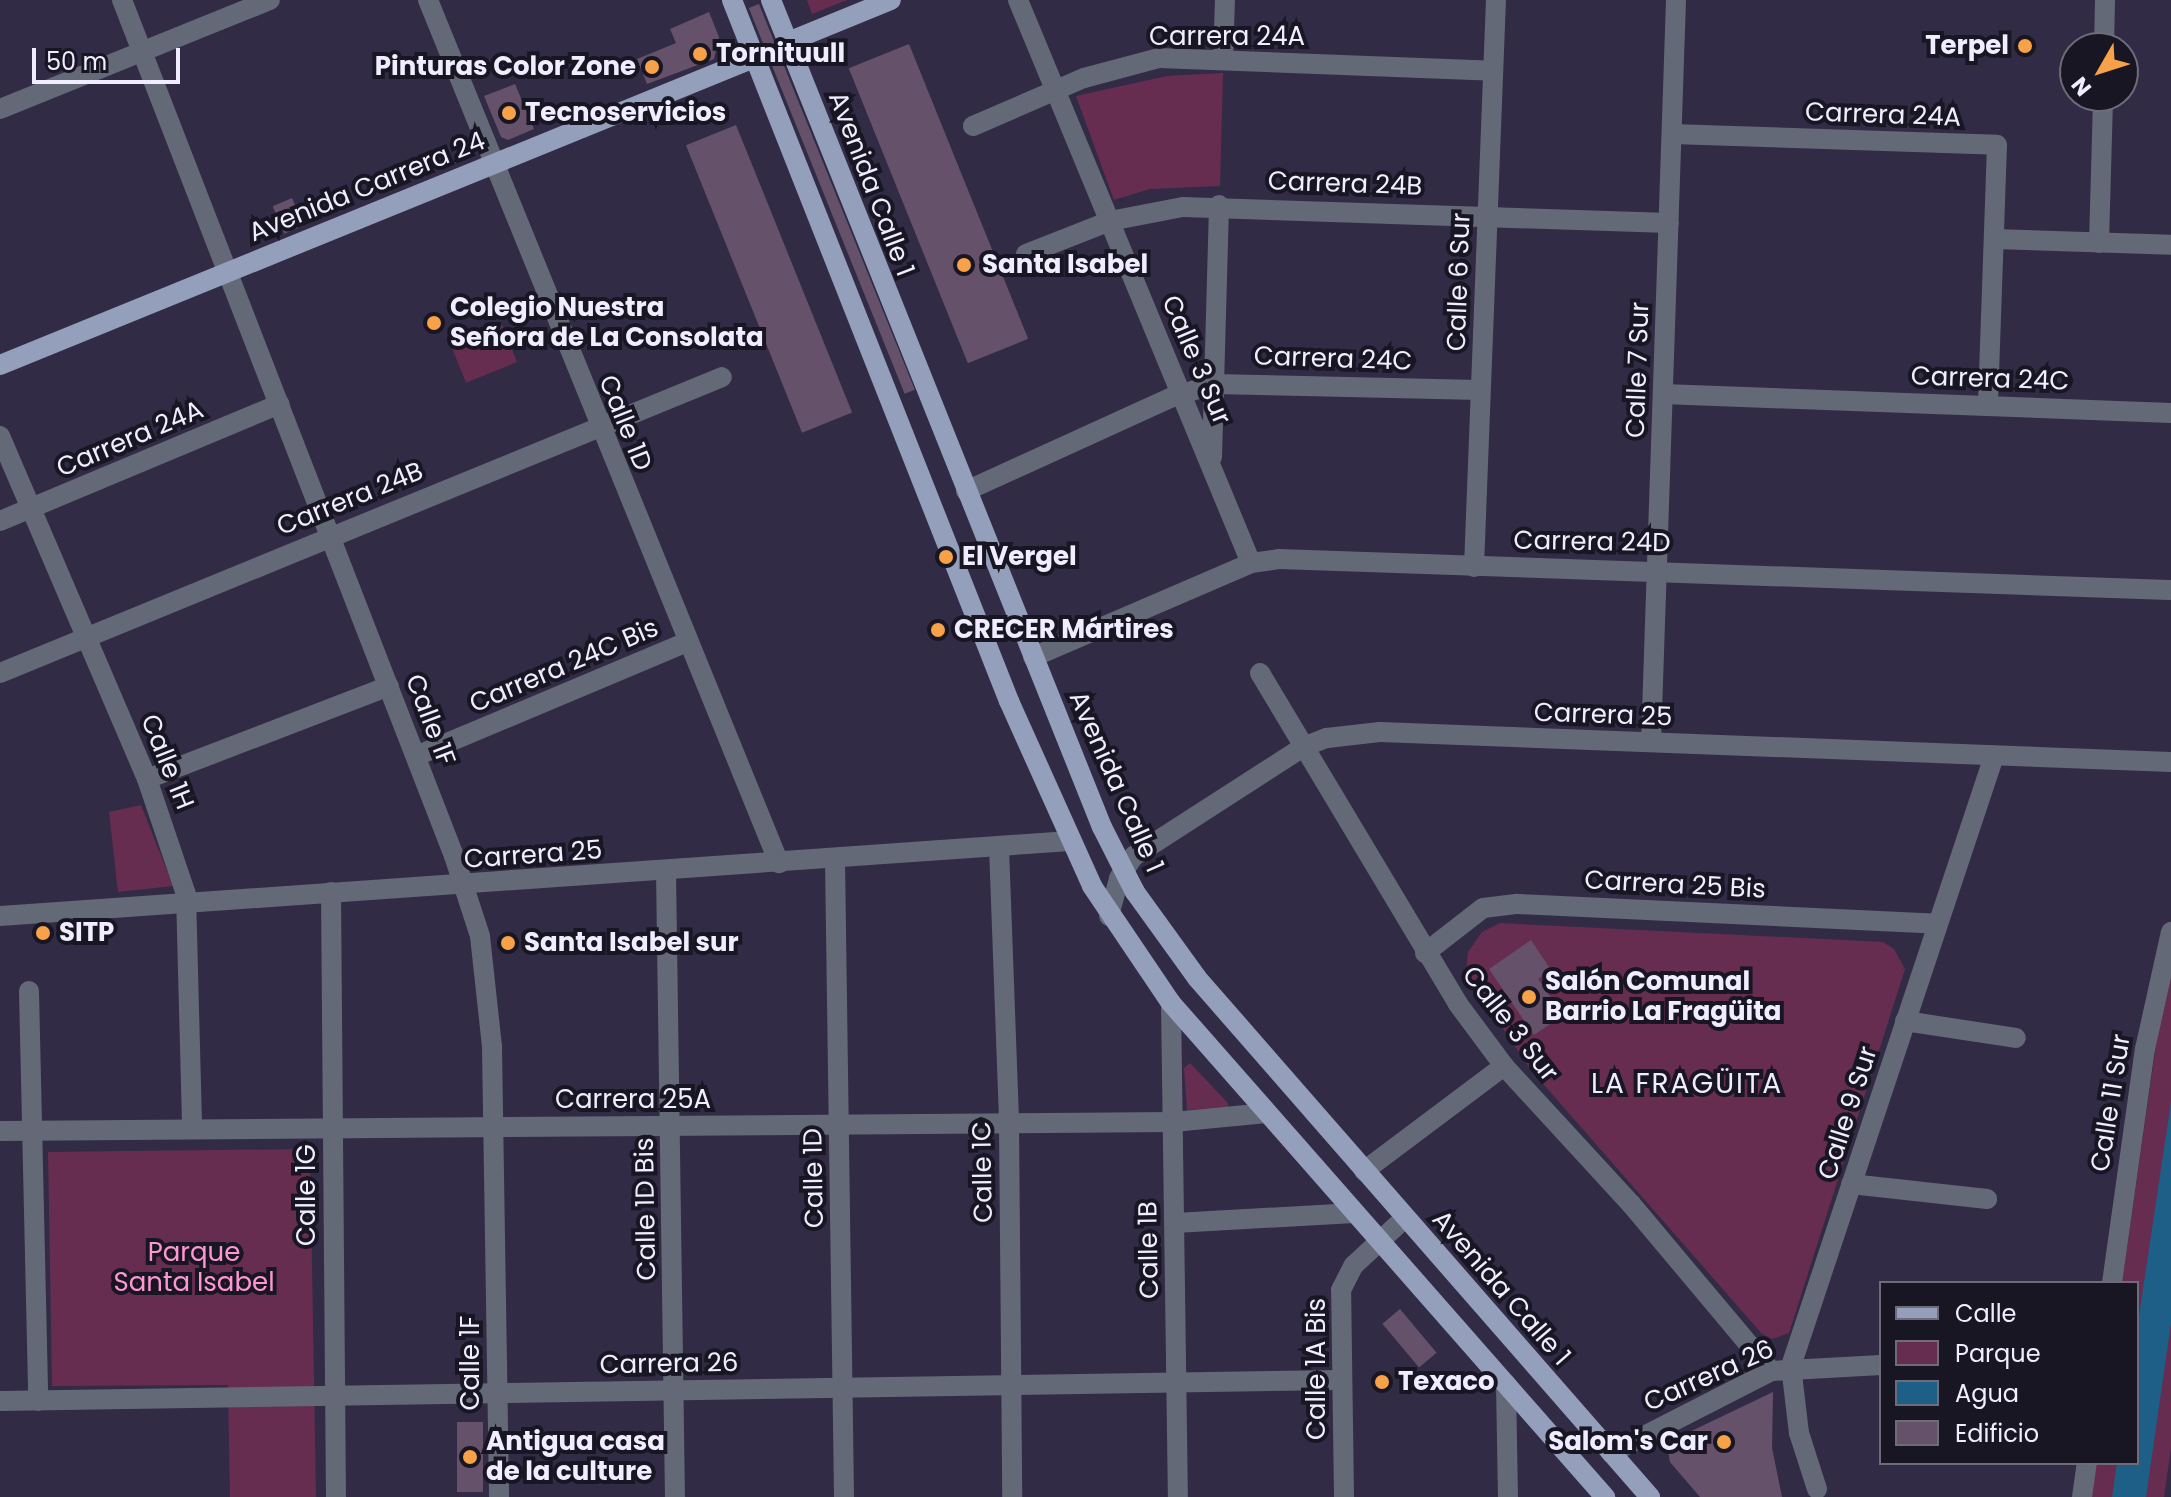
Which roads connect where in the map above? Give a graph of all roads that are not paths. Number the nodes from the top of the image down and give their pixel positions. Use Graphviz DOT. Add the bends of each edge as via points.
graph roads {
  1 [pos="122,0"];
  2 [pos="270,0"];
  3 [pos="428,0"];
  4 [pos="732,0"];
  5 [pos="771,0"];
  6 [pos="891,0"];
  7 [pos="1018,0"];
  8 [pos="1225,0"];
  9 [pos="1496,0"];
  10 [pos="1676,0"];
  11 [pos="2105,0"];
  12 [pos="2104,32"];
  13 [pos="788,42"];
  14 [pos="142,52"];
  15 [pos="754,58"];
  16 [pos="1223,59"];
  17 [pos="1493,71"];
  18 [pos="1056,91"];
  19 [pos="0,109"];
  20 [pos="2103,112"];
  21 [pos="973,126"];
  22 [pos="1672,134"];
  23 [pos="493,164"];
  24 [pos="1219,205"];
  25 [pos="1487,216"];
  26 [pos="1110,221"];
  27 [pos="1669,223"];
  28 [pos="1994,239"];
  29 [pos="2099,243"];
  30 [pos="2171,245"];
  31 [pos="1026,254"];
  32 [pos="228,272"];
  33 [pos="0,365"];
  34 [pos="722,377"];
  35 [pos="1214,384"];
  36 [pos="1480,390"];
  37 [pos="1182,394"];
  38 [pos="1663,394"];
  39 [pos="280,404"];
  40 [pos="1988,405"];
  41 [pos="2171,413"];
  42 [pos="598,427"];
  43 [pos="0,436"];
  44 [pos="1212,466"];
  45 [pos="966,491"];
  46 [pos="30,509"];
  47 [pos="0,521"];
  48 [pos="330,534"];
  49 [pos="1251,563"];
  50 [pos="1474,567"];
  51 [pos="1657,569"];
  52 [pos="2169,590"];
  53 [pos="86,637"];
  54 [pos="687,642"];
  55 [pos="1033,657"];
  56 [pos="0,673"];
  57 [pos="1260,673"];
  58 [pos="389,686"];
  59 [pos="1651,742"];
  60 [pos="1303,747"];
  61 [pos="416,756"];
  62 [pos="1994,756"];
  63 [pos="2171,762"];
  64 [pos="147,779"];
  65 [pos="1069,841"];
  66 [pos="999,847"];
  67 [pos="835,859"];
  68 [pos="779,863"];
  69 [pos="1123,870"];
  70 [pos="666,871"];
  71 [pos="465,886"];
  72 [pos="331,892"];
  73 [pos="188,903"];
  74 [pos="0,916"];
  75 [pos="1109,916"];
  76 [pos="1938,924"];
  77 [pos="2171,932"];
  78 [pos="1425,953"];
  79 [pos="29,991"];
  80 [pos="1171,1003"];
  81 [pos="1905,1021"];
  82 [pos="2016,1038"];
  83 [pos="1504,1066"];
  84 [pos="1267,1113"];
  85 [pos="1173,1122"];
  86 [pos="1009,1124"];
  87 [pos="840,1125"];
  88 [pos="671,1126"];
  89 [pos="493,1127"];
  90 [pos="333,1128"];
  91 [pos="192,1129"];
  92 [pos="0,1131"];
  93 [pos="32,1131"];
  94 [pos="1364,1171"];
  95 [pos="1851,1184"];
  96 [pos="1987,1199"];
  97 [pos="1355,1213"];
  98 [pos="1405,1218"];
  99 [pos="1175,1223"];
  100 [pos="1380,1240"];
  101 [pos="2112,1281"];
  102 [pos="1879,1365"];
  103 [pos="1781,1368"];
  104 [pos="1340,1380"];
  105 [pos="1176,1382"];
  106 [pos="1506,1384"];
  107 [pos="1012,1385"];
  108 [pos="842,1388"];
  109 [pos="674,1390"];
  110 [pos="497,1392"];
  111 [pos="335,1395"];
  112 [pos="0,1401"];
  113 [pos="38,1401"];
  114 [pos="1611,1453"];
  115 [pos="2087,1465"];
  116 [pos="1817,1489"];
  117 [pos="336,1497"];
  118 [pos="499,1497"];
  119 [pos="675,1497"];
  120 [pos="844,1497"];
  121 [pos="1012,1497"];
  122 [pos="1178,1497"];
  123 [pos="1344,1497"];
  124 [pos="1508,1497"];
  125 [pos="1605,1497"];
  126 [pos="1650,1497"];
  127 [pos="2082,1497"];
  1 -- 14 [label="street, Calle 1F"];
  2 -- 14 [label="street"];
  3 -- 23 [label="street, Calle 1D"];
  4 -- 15 [label="main road"];
  5 -- 13 [label="main road, Avenida Calle 1"];
  6 -- 13 [label="main road"];
  7 -- 18 [label="street, Calle 3 Sur"];
  8 -- 16 [label="street"];
  9 -- 17 [label="street, Calle 6 Sur"];
  10 -- 22 [label="street, Calle 7 Sur"];
  11 -- 12 [label="street"];
  13 -- 45 [label="main road, Avenida Calle 1"];
  14 -- 19 [label="street"];
  14 -- 32 [label="street, Calle 1F"];
  15 -- 23 [label="main road, Avenida Carrera 24"];
  15 -- 65 [label="main road"];
  16 -- 17 [label="street, Carrera 24A"];
  16 -- 18 [label="street, Carrera 24A" via="1159,58"];
  17 -- 25 [label="street, Calle 6 Sur"];
  18 -- 21 [label="street, Carrera 24A"];
  18 -- 26 [label="street, Calle 3 Sur"];
  20 -- 29 [label="street"];
  22 -- 27 [label="street, Calle 7 Sur"];
  22 -- 28 [label="street, Carrera 24A" via="1997,145"];
  23 -- 32 [label="main road, Avenida Carrera 24"];
  23 -- 42 [label="street, Calle 1D"];
  24 -- 25 [label="street, Carrera 24B"];
  24 -- 26 [label="street, Carrera 24B"];
  24 -- 35 [label="street"];
  25 -- 27 [label="street, Carrera 24B"];
  25 -- 36 [label="street, Calle 6 Sur"];
  26 -- 31 [label="street, Carrera 24B"];
  26 -- 37 [label="street, Calle 3 Sur"];
  27 -- 38 [label="street, Calle 7 Sur"];
  28 -- 29 [label="street"];
  28 -- 40 [label="street"];
  29 -- 30 [label="street"];
  32 -- 33 [label="main road, Avenida Carrera 24"];
  32 -- 39 [label="street, Calle 1F"];
  34 -- 42 [label="street, Carrera 24B"];
  35 -- 36 [label="street, Carrera 24C"];
  35 -- 37 [label="street, Carrera 24C"];
  35 -- 44 [label="street"];
  36 -- 50 [label="street, Calle 6 Sur"];
  37 -- 44 [label="street, Calle 3 Sur"];
  37 -- 45 [label="street, Carrera 24C"];
  38 -- 40 [label="street, Carrera 24C"];
  38 -- 51 [label="street, Calle 7 Sur"];
  39 -- 46 [label="street, Carrera 24A"];
  39 -- 48 [label="street, Calle 1F"];
  40 -- 41 [label="street, Carrera 24C"];
  42 -- 48 [label="street, Carrera 24B"];
  42 -- 54 [label="street, Calle 1D"];
  43 -- 46 [label="street, Calle 1H"];
  44 -- 49 [label="street, Calle 3 Sur"];
  45 -- 55 [label="main road, Avenida Calle 1"];
  46 -- 47 [label="street, Carrera 24A"];
  46 -- 53 [label="street, Calle 1H"];
  48 -- 53 [label="street, Carrera 24B"];
  48 -- 58 [label="street, Calle 1F"];
  49 -- 50 [label="street, Carrera 24D" via="1279,559"];
  49 -- 55 [label="street, Carrera 24D"];
  50 -- 51 [label="street, Carrera 24D"];
  51 -- 52 [label="street, Carrera 24D"];
  51 -- 59 [label="street, Calle 7 Sur"];
  53 -- 56 [label="street, Carrera 24B"];
  53 -- 64 [label="street, Calle 1H"];
  54 -- 61 [label="street, Carrera 24C Bis"];
  54 -- 68 [label="street, Calle 1D"];
  55 -- 69 [label="main road, Avenida Calle 1"];
  57 -- 60 [label="street, Calle 3 Sur"];
  58 -- 61 [label="street, Calle 1F"];
  58 -- 64 [label="street"];
  59 -- 60 [label="street, Carrera 25" via="1380,732 1327,738"];
  59 -- 62 [label="street, Carrera 25"];
  60 -- 69 [label="street, Carrera 25" via="1134,856"];
  60 -- 78 [label="street, Calle 3 Sur"];
  61 -- 71 [label="street, Calle 1F"];
  62 -- 63 [label="street, Carrera 25"];
  62 -- 76 [label="street, Calle 9 Sur"];
  64 -- 73 [label="street, Calle 1H"];
  65 -- 66 [label="street, Carrera 25"];
  65 -- 75 [label="main road"];
  66 -- 67 [label="street, Carrera 25"];
  66 -- 86 [label="street, Calle 1C"];
  67 -- 68 [label="street, Carrera 25"];
  67 -- 87 [label="street, Calle 1D"];
  68 -- 70 [label="street, Carrera 25"];
  69 -- 75 [label="street"];
  69 -- 94 [label="main road, Avenida Calle 1" via="1173,950"];
  70 -- 71 [label="street, Carrera 25"];
  70 -- 88 [label="street, Calle 1D Bis"];
  71 -- 72 [label="street, Carrera 25"];
  71 -- 89 [label="street, Calle 1F" via="488,977"];
  72 -- 73 [label="street, Carrera 25"];
  72 -- 90 [label="street, Calle 1G"];
  73 -- 74 [label="street, Carrera 25"];
  73 -- 91 [label="street, Calle 1H"];
  75 -- 80 [label="main road"];
  76 -- 78 [label="street, Carrera 25 Bis" via="1507,905 1483,908"];
  76 -- 81 [label="street, Calle 9 Sur"];
  77 -- 101 [label="street, Calle 11 Sur" via="2145,1049"];
  78 -- 83 [label="street, Calle 3 Sur"];
  79 -- 93 [label="street"];
  80 -- 84 [label="main road"];
  80 -- 85 [label="street, Calle 1B"];
  81 -- 82 [label="street"];
  81 -- 95 [label="street, Calle 9 Sur"];
  83 -- 94 [label="street"];
  83 -- 103 [label="street, Calle 3 Sur"];
  84 -- 85 [label="street, Carrera 25A"];
  84 -- 97 [label="main road"];
  85 -- 86 [label="street, Carrera 25A"];
  85 -- 99 [label="street, Calle 1B"];
  86 -- 87 [label="street, Carrera 25A"];
  86 -- 107 [label="street, Calle 1C"];
  87 -- 88 [label="street, Carrera 25A"];
  87 -- 108 [label="street, Calle 1D"];
  88 -- 89 [label="street, Carrera 25A"];
  88 -- 109 [label="street, Calle 1D Bis"];
  89 -- 90 [label="street, Carrera 25A"];
  89 -- 110 [label="street, Calle 1F"];
  90 -- 91 [label="street, Carrera 25A"];
  90 -- 111 [label="street, Calle 1G"];
  91 -- 93 [label="street, Carrera 25A"];
  92 -- 93 [label="street, Carrera 25A"];
  93 -- 113 [label="street"];
  94 -- 98 [label="main road, Avenida Calle 1"];
  95 -- 96 [label="street"];
  95 -- 103 [label="street, Calle 9 Sur"];
  97 -- 99 [label="street"];
  97 -- 100 [label="main road"];
  98 -- 100 [label="street, Calle 1A Bis"];
  98 -- 114 [label="main road, Avenida Calle 1"];
  99 -- 105 [label="street, Calle 1B"];
  100 -- 104 [label="street, Calle 1A Bis" via="1354,1265 1341,1290"];
  100 -- 106 [label="main road"];
  102 -- 103 [label="street, Carrera 26"];
  103 -- 114 [label="street, Carrera 26"];
  103 -- 116 [label="street, Calle 9 Sur"];
  104 -- 105 [label="street, Carrera 26"];
  104 -- 123 [label="street, Calle 1A Bis"];
  105 -- 107 [label="street, Carrera 26"];
  105 -- 122 [label="street, Calle 1B"];
  106 -- 124 [label="street"];
  106 -- 125 [label="main road"];
  107 -- 108 [label="street, Carrera 26"];
  107 -- 121 [label="street, Calle 1C"];
  108 -- 109 [label="street, Carrera 26"];
  108 -- 120 [label="street, Calle 1D"];
  109 -- 110 [label="street, Carrera 26"];
  109 -- 119 [label="street, Calle 1D Bis"];
  110 -- 111 [label="street, Carrera 26"];
  110 -- 118 [label="street, Calle 1F"];
  111 -- 113 [label="street, Carrera 26"];
  111 -- 117 [label="street, Calle 1G"];
  112 -- 113 [label="street, Carrera 26"];
  114 -- 126 [label="main road, Avenida Calle 1"];
  115 -- 127 [label="street"];
}
